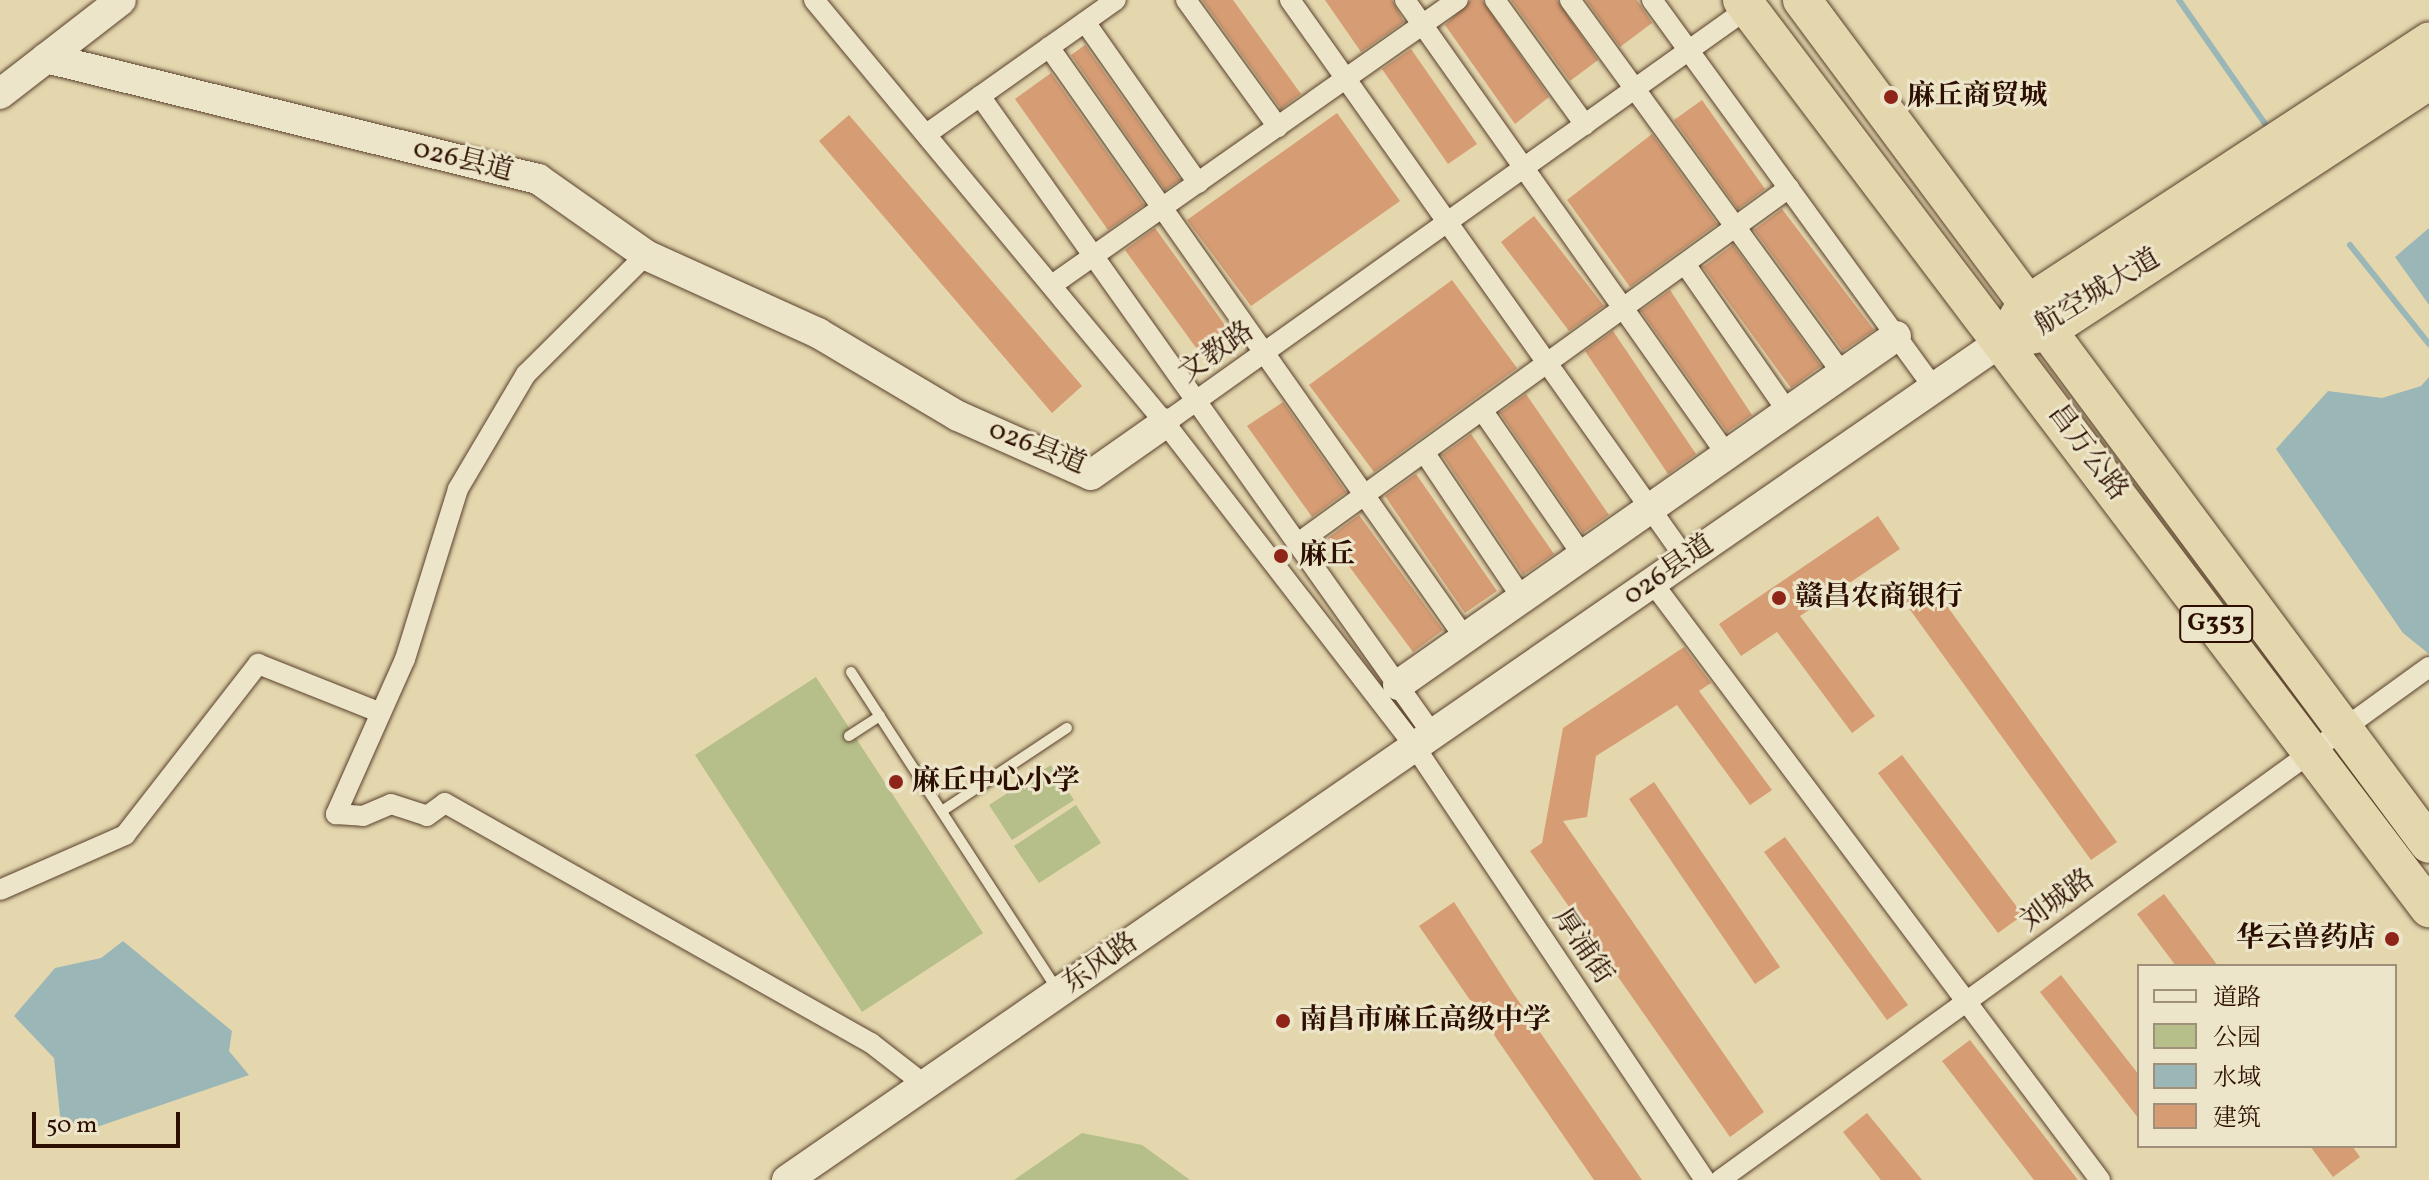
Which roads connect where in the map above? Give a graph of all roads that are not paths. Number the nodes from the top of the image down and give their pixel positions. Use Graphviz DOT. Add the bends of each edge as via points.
graph roads {
  1 [pos="121,0"];
  2 [pos="814,0"];
  3 [pos="1116,0"];
  4 [pos="1186,0"];
  5 [pos="1290,0"];
  6 [pos="1405,0"];
  7 [pos="1458,0"];
  8 [pos="1495,0"];
  9 [pos="1570,0"];
  10 [pos="1652,0"];
  11 [pos="1802,0"];
  12 [pos="1745,4"];
  13 [pos="1085,22"];
  14 [pos="1423,25"];
  15 [pos="2429,42"];
  16 [pos="1049,47"];
  17 [pos="1689,51"];
  18 [pos="46,58"];
  19 [pos="1346,79"];
  20 [pos="2429,81"];
  21 [pos="1635,89"];
  22 [pos="0,94"];
  23 [pos="980,96"];
  24 [pos="1585,125"];
  25 [pos="1278,127"];
  26 [pos="928,133"];
  27 [pos="1524,169"];
  28 [pos="1198,183"];
  29 [pos="1789,188"];
  30 [pos="1162,208"];
  31 [pos="1449,222"];
  32 [pos="1736,227"];
  33 [pos="646,255"];
  34 [pos="1094,256"];
  35 [pos="1685,264"];
  36 [pos="1052,285"];
  37 [pos="1623,308"];
  38 [pos="2035,319"];
  39 [pos="1896,336"];
  40 [pos="2002,341"];
  41 [pos="1265,353"];
  42 [pos="1548,363"];
  43 [pos="1843,374"];
  44 [pos="1934,388"];
  45 [pos="1197,401"];
  46 [pos="1482,410"];
  47 [pos="1788,412"];
  48 [pos="1165,423"];
  49 [pos="1424,452"];
  50 [pos="1727,455"];
  51 [pos="1365,495"];
  52 [pos="1650,508"];
  53 [pos="1298,543"];
  54 [pos="1583,556"];
  55 [pos="1686,559"];
  56 [pos="1652,582"];
  57 [pos="1522,598"];
  58 [pos="1465,638"];
  59 [pos="2429,667"];
  60 [pos="851,672"];
  61 [pos="1398,685"];
  62 [pos="381,713"];
  63 [pos="880,716"];
  64 [pos="1067,728"];
  65 [pos="2344,729"];
  66 [pos="849,736"];
  67 [pos="1422,738"];
  68 [pos="2312,752"];
  69 [pos="942,811"];
  70 [pos="2429,844"];
  71 [pos="0,890"];
  72 [pos="2429,908"];
  73 [pos="1059,992"];
  74 [pos="1966,1001"];
  75 [pos="925,1085"];
  76 [pos="787,1180"];
  77 [pos="1705,1180"];
  78 [pos="1720,1180"];
  79 [pos="2100,1180"];
  1 -- 18 [label="street"];
  2 -- 26 [label="street, 文教路"];
  3 -- 13 [label="street"];
  4 -- 25 [label="street"];
  5 -- 19 [label="street"];
  6 -- 14 [label="street"];
  7 -- 14 [label="street"];
  8 -- 24 [label="street"];
  9 -- 21 [label="street"];
  10 -- 17 [label="street"];
  11 -- 38 [label="highway, 昌万公路 / G353"];
  12 -- 17 [label="street, 文教路"];
  12 -- 40 [label="highway, 昌万公路 / G353"];
  13 -- 16 [label="street"];
  13 -- 28 [label="street"];
  14 -- 19 [label="street"];
  14 -- 27 [label="street"];
  15 -- 38 [label="highway, 航空城大道"];
  16 -- 23 [label="street"];
  16 -- 30 [label="street"];
  17 -- 21 [label="street, 文教路"];
  17 -- 29 [label="street"];
  18 -- 22 [label="street"];
  18 -- 33 [label="street, 026县道" via="538,179"];
  19 -- 25 [label="street"];
  19 -- 31 [label="street"];
  20 -- 38 [label="highway, 航空城大道"];
  21 -- 24 [label="street, 文教路"];
  21 -- 32 [label="street"];
  23 -- 26 [label="street"];
  23 -- 34 [label="street"];
  24 -- 27 [label="street, 文教路"];
  25 -- 28 [label="street"];
  26 -- 36 [label="street, 文教路"];
  27 -- 31 [label="street, 文教路"];
  27 -- 37 [label="street"];
  28 -- 30 [label="street"];
  29 -- 32 [label="street"];
  29 -- 39 [label="street"];
  30 -- 34 [label="street"];
  30 -- 41 [label="street"];
  31 -- 41 [label="street, 文教路"];
  31 -- 42 [label="street"];
  32 -- 35 [label="street"];
  32 -- 43 [label="street"];
  33 -- 48 [label="street, 026县道" via="818,333 958,416 1091,475"];
  33 -- 62 [label="street" via="526,374 458,489 405,659"];
  34 -- 36 [label="street"];
  34 -- 45 [label="street"];
  35 -- 37 [label="street"];
  35 -- 47 [label="street"];
  36 -- 48 [label="street, 文教路"];
  37 -- 42 [label="street"];
  37 -- 50 [label="street"];
  38 -- 40 [label="highway, 航空城大道"];
  38 -- 65 [label="highway, 昌万公路 / G353"];
  39 -- 43 [label="street"];
  39 -- 44 [label="street"];
  40 -- 44 [label="street, 026县道"];
  40 -- 68 [label="highway, 昌万公路 / G353"];
  41 -- 45 [label="street, 文教路"];
  41 -- 51 [label="street"];
  42 -- 46 [label="street"];
  42 -- 52 [label="street"];
  43 -- 47 [label="street"];
  44 -- 55 [label="street, 026县道"];
  45 -- 48 [label="street, 文教路"];
  45 -- 53 [label="street"];
  46 -- 49 [label="street"];
  46 -- 54 [label="street"];
  47 -- 50 [label="street"];
  48 -- 67 [label="street"];
  49 -- 51 [label="street"];
  49 -- 57 [label="street"];
  50 -- 52 [label="street"];
  51 -- 53 [label="street"];
  51 -- 58 [label="street"];
  52 -- 54 [label="street"];
  52 -- 55 [label="street"];
  53 -- 61 [label="street"];
  54 -- 57 [label="street"];
  55 -- 56 [label="street, 026县道"];
  56 -- 67 [label="street, 026县道"];
  56 -- 74 [label="street"];
  57 -- 58 [label="street"];
  58 -- 61 [label="street"];
  59 -- 65 [label="street, 刘城路"];
  60 -- 63 [label="lane"];
  61 -- 67 [label="street"];
  62 -- 71 [label="street" via="258,664 125,835"];
  62 -- 75 [label="street" via="336,814 363,816 391,804 427,816 445,803 857,1035"];
  63 -- 66 [label="lane"];
  63 -- 69 [label="lane"];
  64 -- 69 [label="lane"];
  65 -- 68 [label="street, 刘城路"];
  65 -- 70 [label="highway, 昌万公路 / G353"];
  67 -- 73 [label="street, 东风路"];
  67 -- 77 [label="street, 厚浦街"];
  68 -- 72 [label="highway, 昌万公路 / G353"];
  68 -- 74 [label="street, 刘城路"];
  69 -- 73 [label="lane"];
  73 -- 75 [label="street, 东风路"];
  74 -- 78 [label="street, 刘城路"];
  74 -- 79 [label="street"];
  75 -- 76 [label="street, 东风路"];
}
